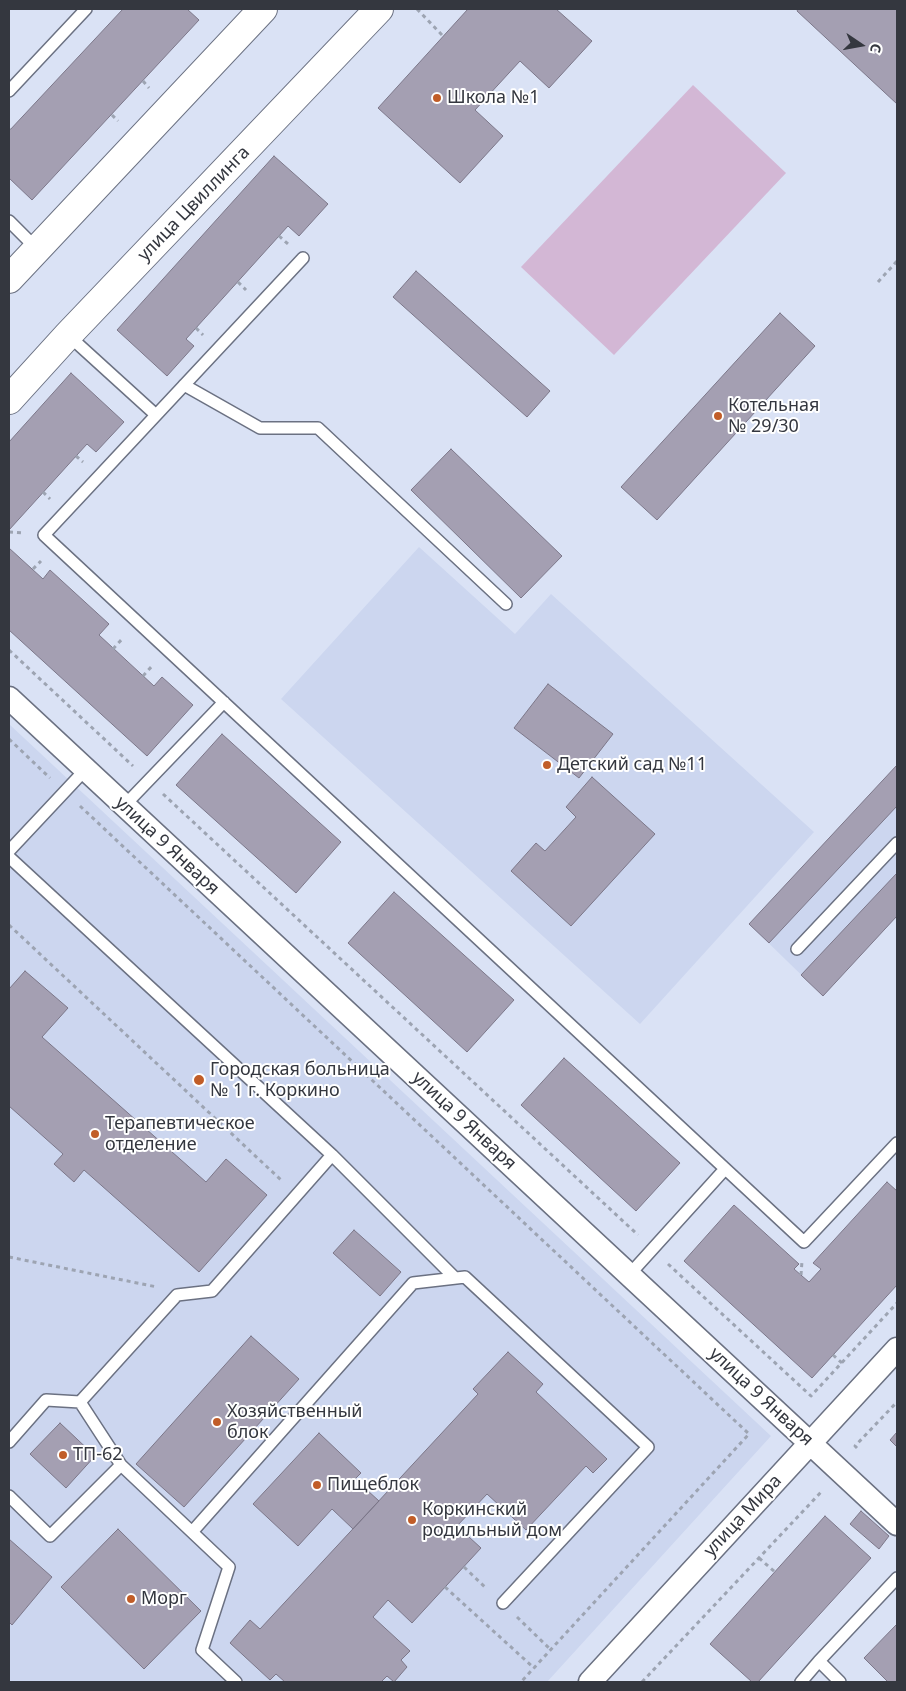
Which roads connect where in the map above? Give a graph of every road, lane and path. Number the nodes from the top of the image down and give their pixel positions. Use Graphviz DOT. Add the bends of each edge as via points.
graph roads {
  1 [pos="86,9"];
  2 [pos="379,9"];
  3 [pos="416,9"];
  4 [pos="254,14"];
  5 [pos="443,36"];
  6 [pos="9,91"];
  7 [pos="9,221"];
  8 [pos="37,249"];
  9 [pos="303,258"];
  10 [pos="897,261"];
  11 [pos="9,279"];
  12 [pos="878,282"];
  13 [pos="68,335"];
  14 [pos="184,385"];
  15 [pos="9,400"];
  16 [pos="156,415"];
  17 [pos="506,604"];
  18 [pos="9,650"];
  19 [pos="9,698"];
  20 [pos="224,702"];
  21 [pos="9,739"];
  22 [pos="85,770"];
  23 [pos="149,781"];
  24 [pos="65,792"];
  25 [pos="124,806"];
  26 [pos="897,843"];
  27 [pos="9,851"];
  28 [pos="9,857"];
  29 [pos="9,925"];
  30 [pos="797,950"];
  31 [pos="897,1143"];
  32 [pos="332,1155"];
  33 [pos="725,1169"];
  34 [pos="296,1194"];
  35 [pos="653,1249"];
  36 [pos="9,1258"];
  37 [pos="629,1274"];
  38 [pos="455,1278"];
  39 [pos="177,1295"];
  40 [pos="897,1303"];
  41 [pos="897,1349"];
  42 [pos="833,1355"];
  43 [pos="842,1363"];
  44 [pos="80,1402"];
  45 [pos="897,1402"];
  46 [pos="894,1406"];
  47 [pos="897,1409"];
  48 [pos="9,1442"];
  49 [pos="811,1443"];
  50 [pos="862,1453"];
  51 [pos="121,1465"];
  52 [pos="828,1484"];
  53 [pos="9,1496"];
  54 [pos="897,1524"];
  55 [pos="192,1532"];
  56 [pos="759,1558"];
  57 [pos="774,1572"];
  58 [pos="897,1578"];
  59 [pos="445,1587"];
  60 [pos="503,1603"];
  61 [pos="818,1662"];
  62 [pos="534,1668"];
  63 [pos="236,1682"];
  64 [pos="521,1682"];
  65 [pos="590,1682"];
  66 [pos="642,1682"];
  67 [pos="801,1682"];
  68 [pos="840,1682"];
  1 -- 6 [label="lane"];
  2 -- 13 [label="street, улица Цвиллинга"];
  3 -- 5 [label="path"];
  4 -- 8 [label="street"];
  7 -- 8 [label="lane"];
  8 -- 11 [label="street"];
  9 -- 14 [label="lane"];
  10 -- 12 [label="path"];
  13 -- 15 [label="street, улица Цвиллинга"];
  13 -- 16 [label="lane"];
  14 -- 16 [label="lane"];
  14 -- 17 [label="lane" via="260,428 318,428"];
  16 -- 20 [label="lane" via="44,535"];
  18 -- 23 [label="path"];
  19 -- 22 [label="street, улица 9 Января"];
  20 -- 23 [label="lane"];
  20 -- 33 [label="lane"];
  21 -- 24 [label="path"];
  22 -- 24 [label="lane"];
  22 -- 25 [label="street, улица 9 Января"];
  23 -- 25 [label="lane"];
  23 -- 35 [label="path"];
  24 -- 27 [label="lane"];
  24 -- 62 [label="path" via="749,1434"];
  25 -- 37 [label="street, улица 9 Января"];
  26 -- 30 [label="lane"];
  28 -- 32 [label="lane"];
  29 -- 34 [label="path"];
  31 -- 33 [label="lane" via="804,1242"];
  32 -- 34 [label="lane"];
  32 -- 38 [label="lane"];
  33 -- 35 [label="lane"];
  34 -- 39 [label="lane" via="212,1291"];
  35 -- 37 [label="lane"];
  35 -- 43 [label="path" via="811,1396"];
  36 -- 39 [label="path" via="151,1285"];
  37 -- 49 [label="street, улица 9 Января"];
  38 -- 55 [label="lane" via="413,1283"];
  38 -- 60 [label="lane" via="465,1277 648,1447"];
  39 -- 44 [label="lane"];
  40 -- 43 [label="path"];
  41 -- 49 [label="street, улица Мира"];
  42 -- 43 [label="path"];
  44 -- 48 [label="lane" via="46,1400"];
  44 -- 51 [label="lane"];
  45 -- 46 [label="path"];
  46 -- 47 [label="path"];
  46 -- 50 [label="path" via="855,1446"];
  49 -- 54 [label="street, улица 9 Января"];
  49 -- 65 [label="street, улица Мира"];
  51 -- 53 [label="lane" via="50,1536"];
  51 -- 55 [label="lane"];
  52 -- 56 [label="path"];
  55 -- 63 [label="lane" via="229,1567 202,1650"];
  56 -- 57 [label="path"];
  56 -- 66 [label="path"];
  58 -- 61 [label="lane"];
  59 -- 62 [label="path"];
  61 -- 67 [label="lane"];
  61 -- 68 [label="lane"];
  62 -- 64 [label="path"];
}
